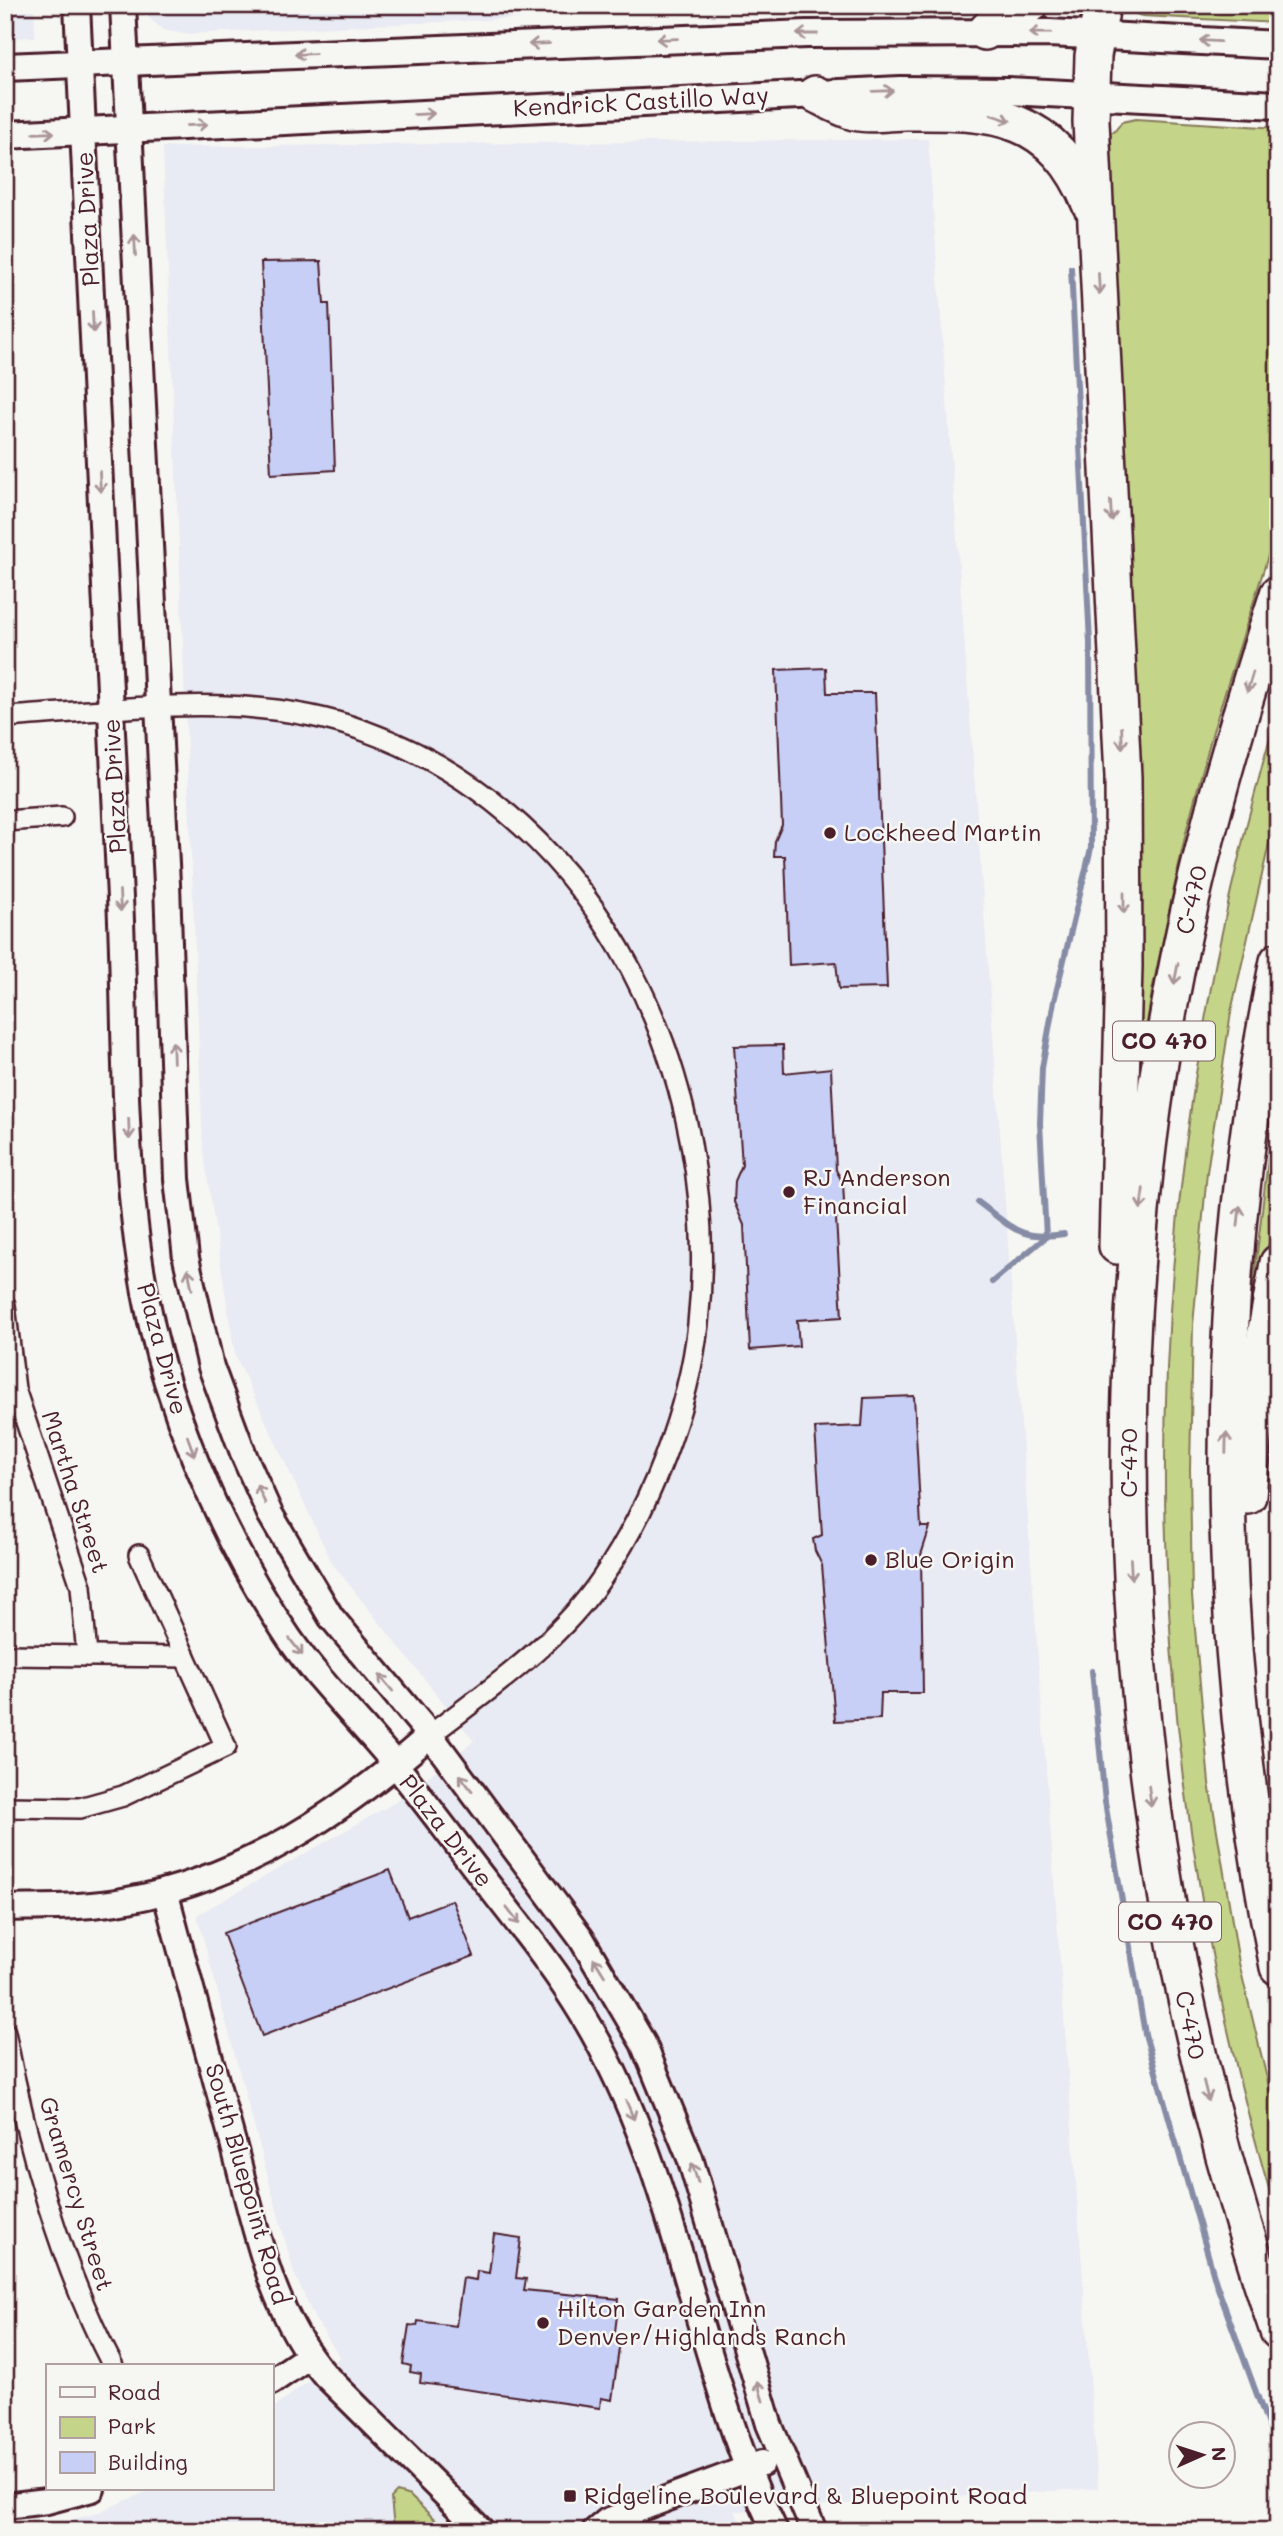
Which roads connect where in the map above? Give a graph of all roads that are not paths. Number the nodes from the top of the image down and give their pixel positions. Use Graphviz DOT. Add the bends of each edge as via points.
graph roads {
  1 [pos="76,5"];
  2 [pos="123,5"];
  3 [pos="1030,5"];
  4 [pos="1099,20"];
  5 [pos="985,32"];
  6 [pos="1278,45"];
  7 [pos="126,61"];
  8 [pos="79,63"];
  9 [pos="5,67"];
  10 [pos="815,94"];
  11 [pos="1091,96"];
  12 [pos="1278,105"];
  13 [pos="129,129"];
  14 [pos="83,131"];
  15 [pos="5,135"];
  16 [pos="1096,216"];
  17 [pos="1278,594"];
  18 [pos="158,708"];
  19 [pos="111,711"];
  20 [pos="5,717"];
  21 [pos="62,817"];
  22 [pos="5,821"];
  23 [pos="1278,961"];
  24 [pos="1278,1263"];
  25 [pos="5,1305"];
  26 [pos="10,1390"];
  27 [pos="1129,1501"];
  28 [pos="139,1555"];
  29 [pos="5,1655"];
  30 [pos="87,1656"];
  31 [pos="185,1657"];
  32 [pos="430,1735"];
  33 [pos="396,1766"];
  34 [pos="5,1807"];
  35 [pos="1256,1853"];
  36 [pos="165,1891"];
  37 [pos="5,1908"];
  38 [pos="1278,1967"];
  39 [pos="5,2032"];
  40 [pos="1278,2331"];
  41 [pos="309,2356"];
  42 [pos="112,2364"];
  43 [pos="273,2381"];
  44 [pos="781,2456"];
  45 [pos="747,2469"];
  46 [pos="88,2490"];
  47 [pos="5,2506"];
  48 [pos="482,2531"];
  49 [pos="595,2531"];
  50 [pos="775,2531"];
  51 [pos="814,2531"];
  1 -- 8 [label="street, Plaza Drive"];
  2 -- 7 [label="street, Plaza Drive"];
  3 -- 5 [label="highway" via="1002,14"];
  4 -- 5 [label="main road, one-way"];
  6 -- 4 [label="main road, one-way"];
  4 -- 11 [label="highway"];
  5 -- 7 [label="main road, one-way" via="806,34"];
  7 -- 8 [label="main road"];
  7 -- 13 [label="street, Plaza Drive"];
  8 -- 9 [label="main road"];
  8 -- 14 [label="street, Plaza Drive"];
  10 -- 11 [label="main road, Kendrick Castillo Way, one-way" via="964,90"];
  13 -- 10 [label="main road, Kendrick Castillo Way, one-way"];
  10 -- 16 [label="highway, one-way" via="855,112 977,113 1008,120 1034,133 1065,160"];
  11 -- 12 [label="main road, Kendrick Castillo Way"];
  11 -- 16 [label="highway"];
  13 -- 14 [label="main road, Kendrick Castillo Way"];
  18 -- 13 [label="street, Plaza Drive, one-way"];
  15 -- 14 [label="main road, Kendrick Castillo Way, one-way"];
  14 -- 19 [label="street, Plaza Drive, one-way"];
  16 -- 27 [label="highway, one-way" via="1124,834 1113,1433"];
  17 -- 27 [label="highway, C-470 / CO 470, one-way" via="1210,820 1159,1068 1135,1284"];
  18 -- 19 [label="street"];
  32 -- 18 [label="street, Plaza Drive, one-way" via="331,1617 298,1566 245,1458 211,1367 186,1258 177,1179"];
  18 -- 32 [label="street" via="248,707 330,720 395,743 483,794 539,842 607,927 646,998 682,1094 697,1171 701,1278 698,1327 679,1416 639,1516 601,1580 548,1643"];
  19 -- 20 [label="street"];
  19 -- 33 [label="street, Plaza Drive, one-way" via="130,1182 142,1277 167,1381 202,1476 258,1590 293,1644"];
  21 -- 22 [label="street"];
  35 -- 23 [label="highway, one-way" via="1235,1674 1227,1537 1227,1417 1233,1279 1246,1152"];
  24 -- 35 [label="highway" via="1259,1370 1246,1528 1247,1655 1261,1804"];
  25 -- 26 [label="street, Martha Street"];
  26 -- 30 [label="street, Martha Street" via="81,1586"];
  27 -- 40 [label="highway, C-470 / CO 470, one-way" via="1141,1719 1173,1939 1216,2135"];
  28 -- 31 [label="street"];
  29 -- 30 [label="street"];
  30 -- 31 [label="street"];
  31 -- 34 [label="street" via="226,1747 112,1799 80,1808"];
  32 -- 33 [label="street"];
  44 -- 32 [label="street, Plaza Drive, one-way" via="690,2158 643,2043 581,1938"];
  33 -- 36 [label="street" via="281,1844"];
  33 -- 45 [label="street, Plaza Drive, one-way" via="546,1960 596,2038 653,2170"];
  35 -- 38 [label="highway"];
  36 -- 37 [label="street" via="97,1904"];
  36 -- 41 [label="street, South Bluepoint Road" via="266,2264 284,2314"];
  39 -- 42 [label="street, Gramercy Street" via="62,2246"];
  41 -- 43 [label="street"];
  41 -- 48 [label="street, South Bluepoint Road"];
  44 -- 45 [label="street"];
  44 -- 51 [label="street, Plaza Drive"];
  45 -- 49 [label="street" via="607,2521"];
  45 -- 50 [label="street, Plaza Drive"];
  46 -- 47 [label="street"];
}
